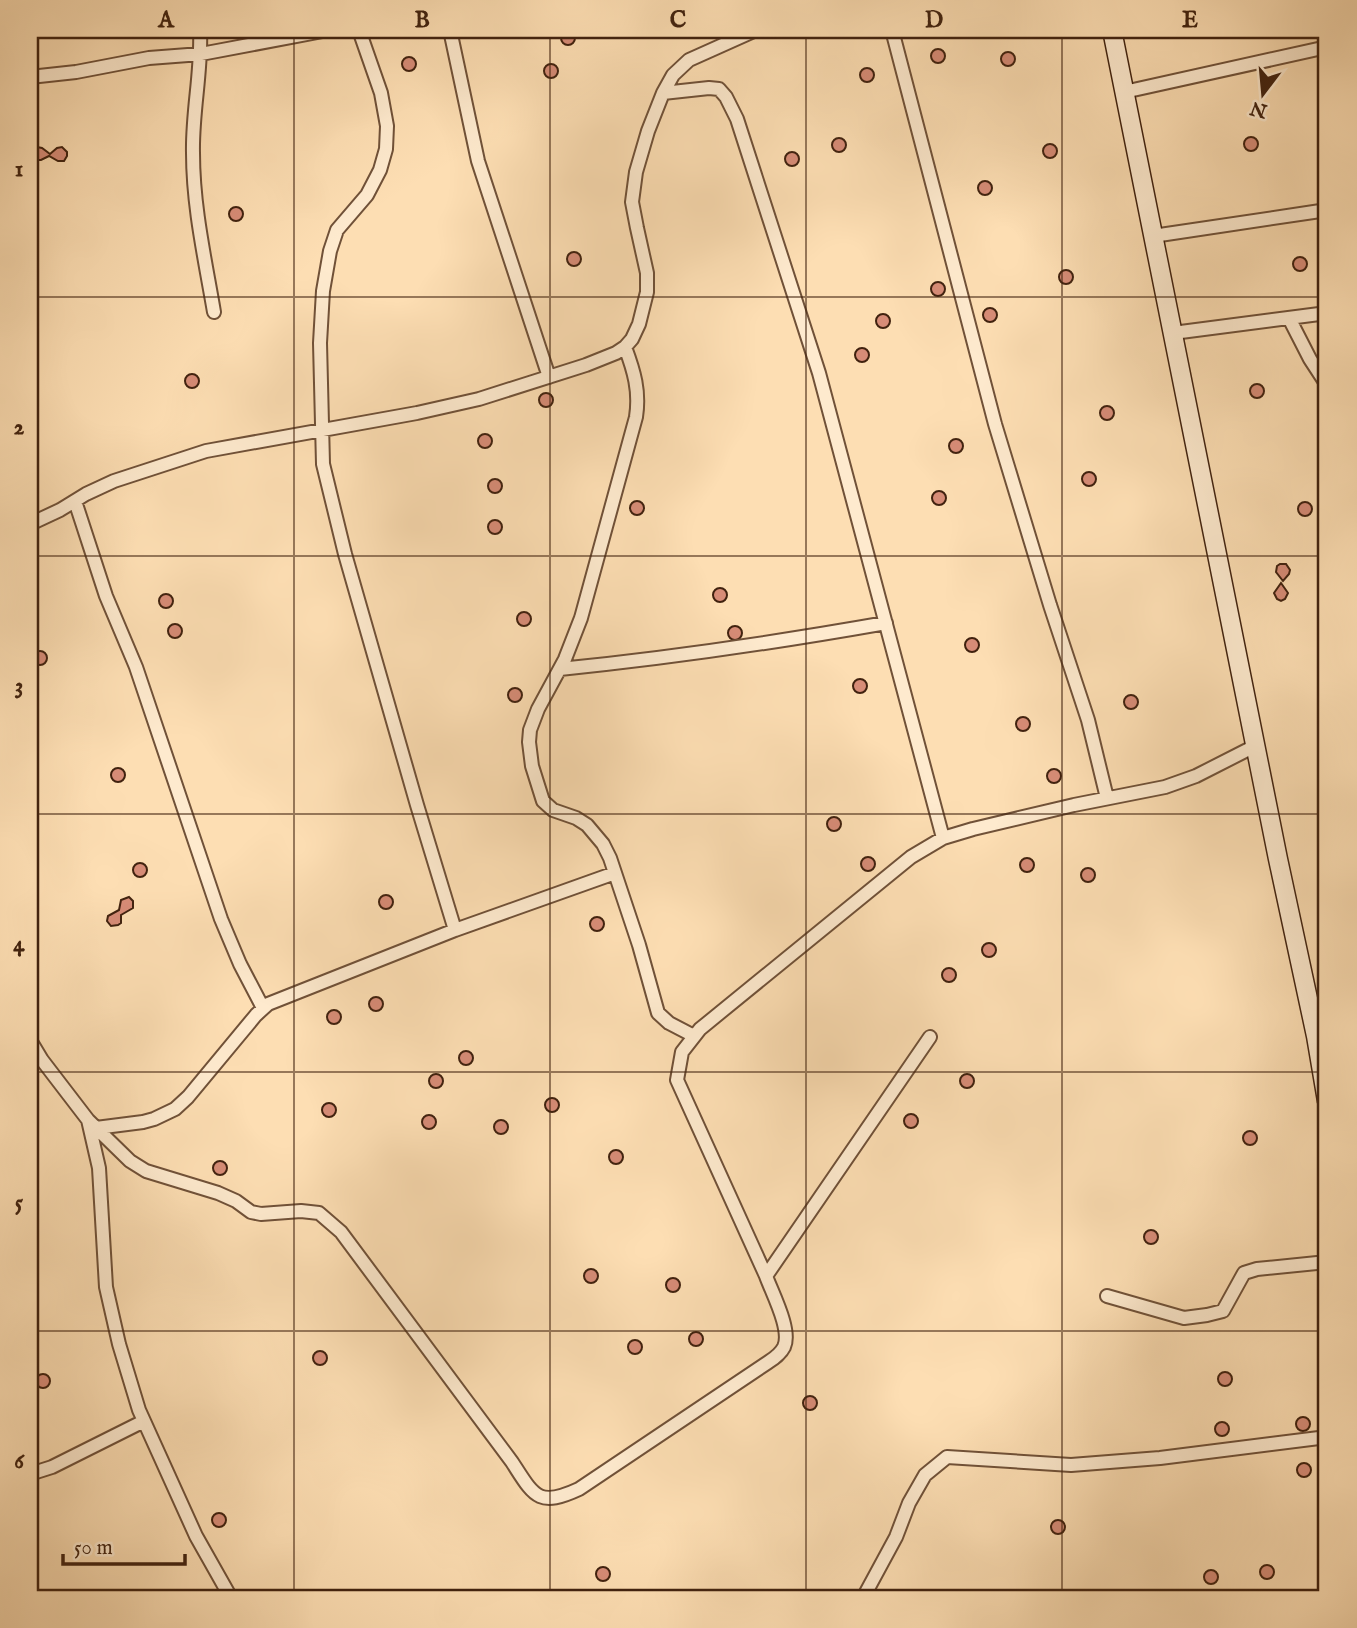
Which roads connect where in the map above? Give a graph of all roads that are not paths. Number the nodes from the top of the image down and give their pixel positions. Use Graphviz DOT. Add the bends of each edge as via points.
graph roads {
  1 [pos="200,30"];
  2 [pos="328,30"];
  3 [pos="359,30"];
  4 [pos="450,30"];
  5 [pos="756,30"];
  6 [pos="892,30"];
  7 [pos="1112,30"];
  8 [pos="1327,47"];
  9 [pos="201,54"];
  10 [pos="30,77"];
  11 [pos="1124,92"];
  12 [pos="663,93"];
  13 [pos="1327,211"];
  14 [pos="1153,236"];
  15 [pos="214,312"];
  16 [pos="1327,313"];
  17 [pos="1289,318"];
  18 [pos="1173,333"];
  19 [pos="625,347"];
  20 [pos="549,377"];
  21 [pos="1327,385"];
  22 [pos="322,431"];
  23 [pos="75,501"];
  24 [pos="30,524"];
  25 [pos="886,623"];
  26 [pos="560,669"];
  27 [pos="1255,746"];
  28 [pos="1107,798"];
  29 [pos="943,838"];
  30 [pos="615,873"];
  31 [pos="455,930"];
  32 [pos="263,1008"];
  33 [pos="1321,1034"];
  34 [pos="694,1036"];
  35 [pos="930,1037"];
  36 [pos="30,1040"];
  37 [pos="1327,1101"];
  38 [pos="92,1124"];
  39 [pos="1327,1262"];
  40 [pos="766,1276"];
  41 [pos="1107,1296"];
  42 [pos="144,1422"];
  43 [pos="1327,1437"];
  44 [pos="30,1474"];
  45 [pos="231,1598"];
  46 [pos="863,1598"];
  1 -- 9 [label="street"];
  2 -- 9 [label="street"];
  3 -- 22 [label="street" via="381,93 386,149 374,183 337,230 330,251 320,343"];
  4 -- 20 [label="street" via="478,161"];
  5 -- 12 [label="street" via="689,60"];
  6 -- 28 [label="street" via="995,424 1088,720"];
  7 -- 11 [label="street"];
  8 -- 11 [label="street"];
  9 -- 10 [label="street"];
  9 -- 15 [label="street" via="192,150 195,203"];
  11 -- 14 [label="street"];
  12 -- 19 [label="street" via="636,173 632,202 648,272 647,292 639,324"];
  12 -- 25 [label="street" via="719,89 737,119 819,373"];
  13 -- 14 [label="street"];
  14 -- 18 [label="street"];
  16 -- 17 [label="street"];
  17 -- 18 [label="street"];
  17 -- 21 [label="street"];
  18 -- 27 [label="street"];
  19 -- 20 [label="street"];
  19 -- 26 [label="street" via="637,388 636,417 581,618"];
  20 -- 22 [label="street" via="466,402"];
  22 -- 23 [label="street" via="206,451 114,481"];
  22 -- 31 [label="street" via="323,464 345,554"];
  23 -- 24 [label="street"];
  23 -- 32 [label="street" via="221,919"];
  25 -- 26 [label="street" via="749,646"];
  25 -- 29 [label="street"];
  26 -- 30 [label="street" via="530,730 531,766 543,801 587,825 603,844"];
  27 -- 28 [label="street" via="1175,783"];
  27 -- 33 [label="street" via="1296,949"];
  28 -- 29 [label="street"];
  29 -- 34 [label="street" via="911,857"];
  30 -- 31 [label="street"];
  30 -- 34 [label="street" via="658,1013"];
  31 -- 32 [label="street"];
  32 -- 38 [label="street" via="175,1109 143,1122"];
  33 -- 37 [label="street"];
  34 -- 40 [label="street" via="682,1052 677,1080"];
  35 -- 40 [label="street"];
  36 -- 38 [label="street"];
  38 -- 40 [label="street" via="146,1171 218,1193 251,1212 320,1213 341,1233 525,1484 542,1498 555,1499 579,1489 780,1353 786,1334"];
  38 -- 42 [label="street" via="106,1287"];
  39 -- 41 [label="street" via="1244,1273 1223,1311 1206,1315 1184,1318"];
  42 -- 44 [label="street"];
  42 -- 45 [label="street" via="196,1536"];
  43 -- 46 [label="street" via="1071,1465 947,1457 925,1475"];
}
